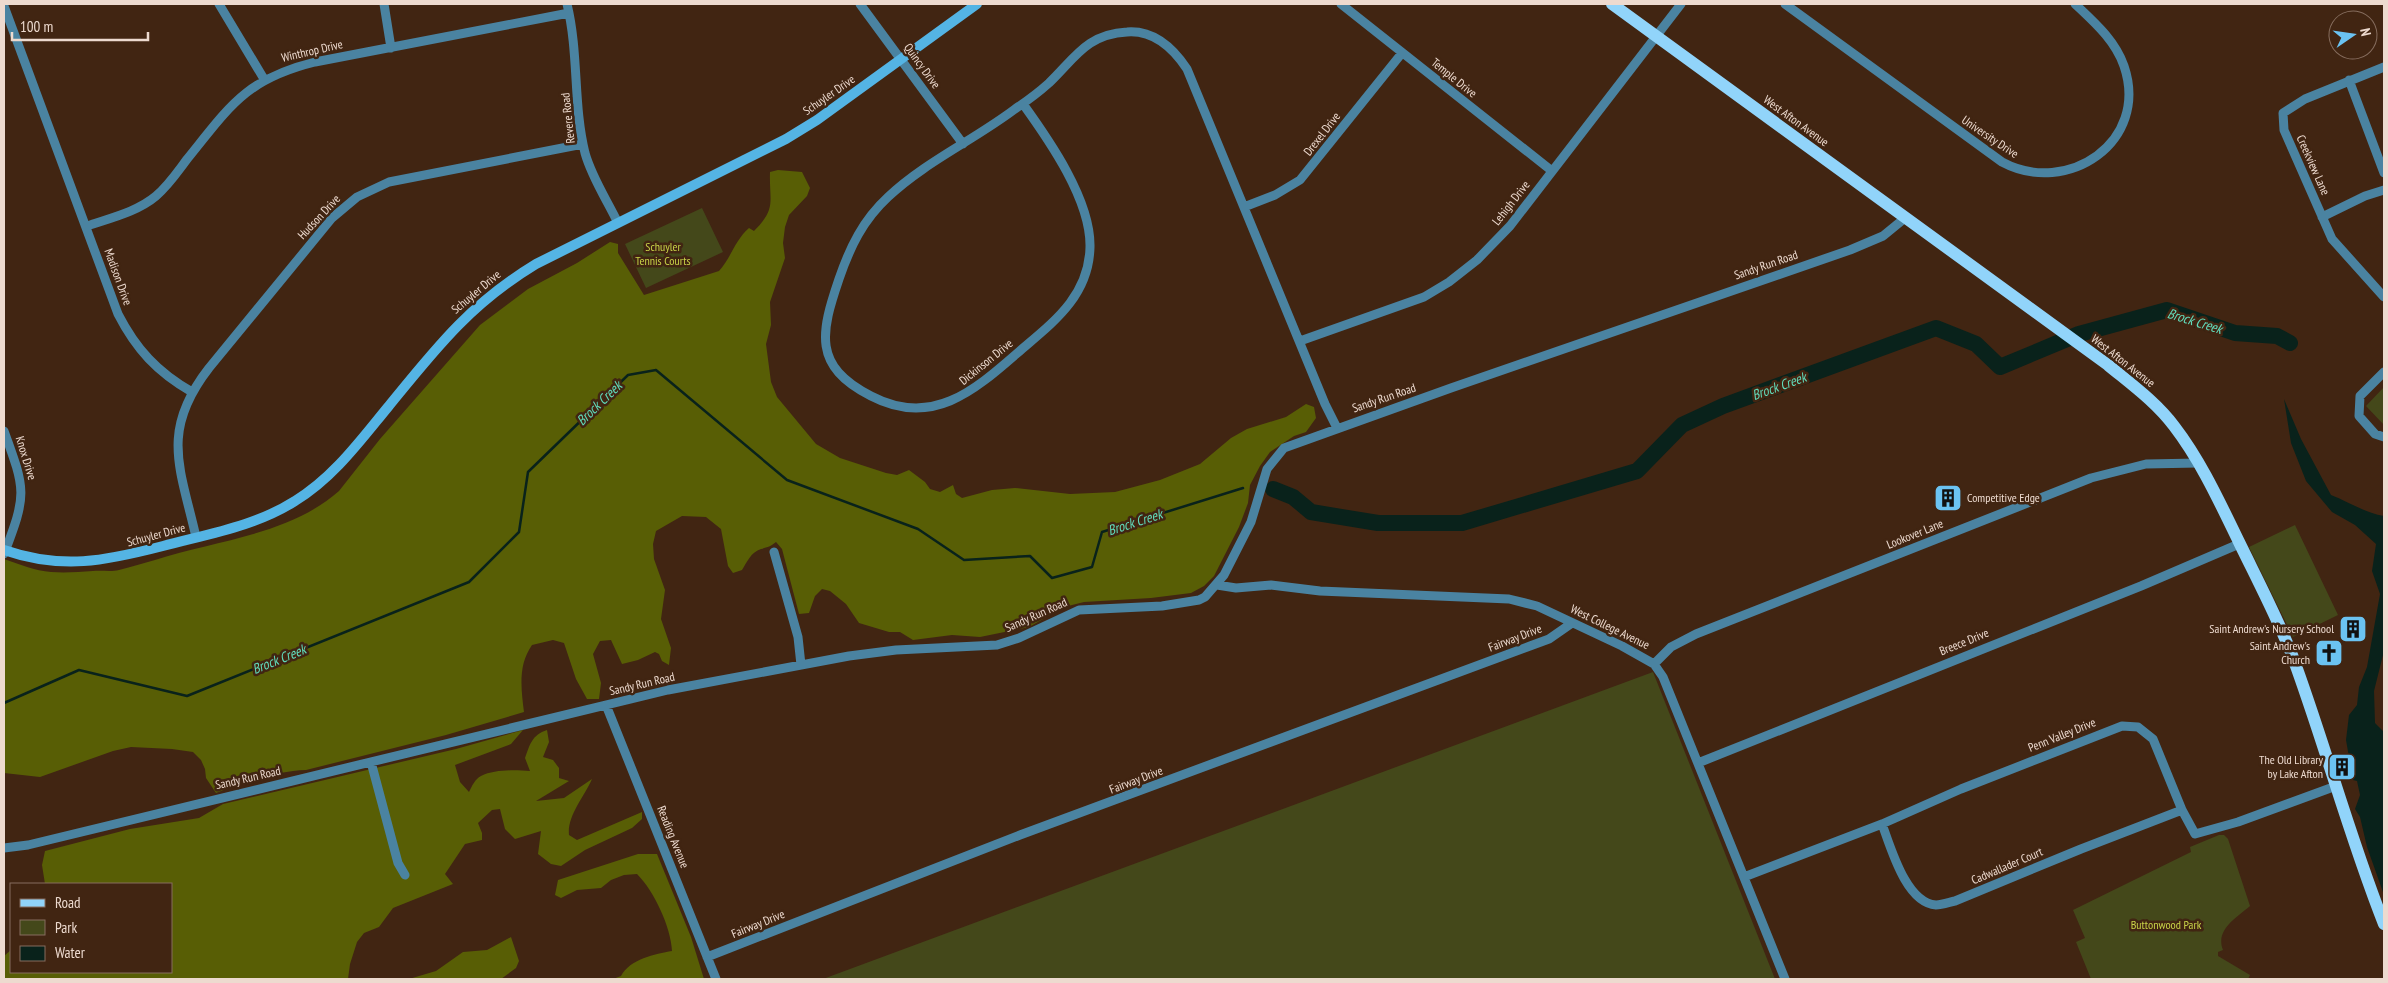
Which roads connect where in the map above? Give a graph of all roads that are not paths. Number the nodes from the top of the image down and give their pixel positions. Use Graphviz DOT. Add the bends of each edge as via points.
graph roads {
  1 [pos="219,4"];
  2 [pos="384,4"];
  3 [pos="860,4"];
  4 [pos="977,4"];
  5 [pos="1340,4"];
  6 [pos="1612,4"];
  7 [pos="1681,4"];
  8 [pos="1785,4"];
  9 [pos="2075,4"];
  10 [pos="4,6"];
  11 [pos="568,8"];
  12 [pos="1657,36"];
  13 [pos="391,48"];
  14 [pos="1402,53"];
  15 [pos="901,59"];
  16 [pos="2384,68"];
  17 [pos="264,79"];
  18 [pos="2349,80"];
  19 [pos="1023,104"];
  20 [pos="583,144"];
  21 [pos="963,144"];
  22 [pos="1552,171"];
  23 [pos="2384,173"];
  24 [pos="2384,190"];
  25 [pos="1244,207"];
  26 [pos="2322,217"];
  27 [pos="1905,218"];
  28 [pos="618,223"];
  29 [pos="87,226"];
  30 [pos="2384,297"];
  31 [pos="1300,341"];
  32 [pos="2384,372"];
  33 [pos="192,392"];
  34 [pos="1337,428"];
  35 [pos="4,431"];
  36 [pos="2384,437"];
  37 [pos="2198,463"];
  38 [pos="196,537"];
  39 [pos="2239,544"];
  40 [pos="4,551"];
  41 [pos="774,552"];
  42 [pos="1217,585"];
  43 [pos="1572,623"];
  44 [pos="1654,664"];
  45 [pos="801,665"];
  46 [pos="606,705"];
  47 [pos="371,762"];
  48 [pos="1698,763"];
  49 [pos="2336,786"];
  50 [pos="2182,810"];
  51 [pos="1882,824"];
  52 [pos="4,848"];
  53 [pos="406,874"];
  54 [pos="1744,877"];
  55 [pos="2384,924"];
  56 [pos="707,957"];
  57 [pos="716,979"];
  58 [pos="1785,979"];
  1 -- 17 [label="street"];
  2 -- 13 [label="street"];
  3 -- 15 [label="street, Quincy Drive"];
  4 -- 15 [label="street, Schuyler Drive"];
  5 -- 14 [label="street, Temple Drive"];
  6 -- 12 [label="main road, West Afton Avenue"];
  7 -- 12 [label="street, Lehigh Drive"];
  8 -- 9 [label="street, University Drive" via="2002,162 2040,174 2063,172 2091,161 2114,137 2126,110 2128,83 2120,57 2107,36"];
  10 -- 29 [label="street, Madison Drive"];
  11 -- 13 [label="street, Winthrop Drive"];
  11 -- 20 [label="street, Revere Road"];
  12 -- 22 [label="street, Lehigh Drive"];
  12 -- 27 [label="main road, West Afton Avenue"];
  13 -- 17 [label="street, Winthrop Drive" via="294,67"];
  14 -- 22 [label="street, Temple Drive"];
  14 -- 25 [label="street, Drexel Drive" via="1300,180"];
  15 -- 21 [label="street, Quincy Drive"];
  15 -- 28 [label="street, Schuyler Drive" via="786,139"];
  16 -- 18 [label="street, Creekview Lane"];
  17 -- 29 [label="street, Winthrop Drive" via="229,108 158,194 140,207"];
  18 -- 23 [label="street"];
  18 -- 26 [label="street, Creekview Lane" via="2305,99 2283,113 2284,130"];
  19 -- 21 [label="street, Dickinson Drive"];
  19 -- 21 [label="street, Dickinson Drive" via="1061,159 1085,218 1090,243 1083,284 1054,322 969,393 934,405 889,403 850,383 833,364 825,336 829,310 848,251 875,210 904,184"];
  19 -- 25 [label="street, Dickinson Drive" via="1089,43 1128,32 1151,35 1171,49 1187,69"];
  20 -- 28 [label="street, Revere Road"];
  20 -- 33 [label="street, Hudson Drive" via="408,178 357,197 321,230"];
  22 -- 31 [label="street, Lehigh Drive" via="1493,245 1449,282 1406,305"];
  24 -- 26 [label="street, Creekview Lane"];
  25 -- 31 [label="street, Dickinson Drive"];
  26 -- 30 [label="street, Creekview Lane" via="2332,239"];
  27 -- 34 [label="street, Sandy Run Road" via="1883,236 1850,250"];
  27 -- 37 [label="main road, West Afton Avenue" via="2140,390 2162,412"];
  28 -- 38 [label="street, Schuyler Drive" via="536,264 485,298 452,329 351,452 313,489 263,518"];
  29 -- 33 [label="street, Madison Drive" via="128,335 161,372"];
  31 -- 34 [label="street, Dickinson Drive"];
  32 -- 36 [label="street" via="2360,396 2359,416 2375,434"];
  33 -- 38 [label="street" via="178,430 178,459"];
  34 -- 42 [label="street, Sandy Run Road" via="1289,446 1274,458 1264,478 1251,522"];
  35 -- 40 [label="street, Knox Drive" via="22,493 19,514"];
  37 -- 39 [label="main road, West Afton Avenue"];
  37 -- 44 [label="street, Lookover Lane" via="2146,464 2091,478 1696,634 1671,647"];
  38 -- 40 [label="street, Schuyler Drive" via="96,562 38,560"];
  39 -- 48 [label="street, Breece Drive"];
  39 -- 49 [label="main road, West Afton Avenue" via="2287,642"];
  41 -- 45 [label="street" via="797,632"];
  42 -- 43 [label="street, West College Avenue" via="1236,588 1271,585 1509,599 1537,606"];
  42 -- 45 [label="street, Sandy Run Road" via="1199,600 1177,604 1079,610 997,645 896,650"];
  43 -- 44 [label="street, West College Avenue"];
  43 -- 56 [label="street, Fairway Drive" via="1549,639 1012,838"];
  44 -- 48 [label="street, West College Avenue" via="1664,677"];
  45 -- 46 [label="street, Sandy Run Road"];
  46 -- 47 [label="street, Sandy Run Road"];
  46 -- 56 [label="street, Reading Avenue"];
  47 -- 52 [label="street, Sandy Run Road" via="28,845"];
  47 -- 53 [label="street" via="398,863"];
  48 -- 54 [label="street, West College Avenue"];
  49 -- 50 [label="street, Penn Valley Drive" via="2195,834"];
  49 -- 55 [label="main road, West Afton Avenue"];
  50 -- 51 [label="street, Cadwallader Court" via="1955,901 1936,905 1921,900 1911,890"];
  50 -- 51 [label="street, Penn Valley Drive" via="2153,739 2146,731 2130,725 2110,729"];
  51 -- 54 [label="street, Penn Valley Drive"];
  54 -- 58 [label="street, West College Avenue"];
  56 -- 57 [label="street, Reading Avenue"];
}
